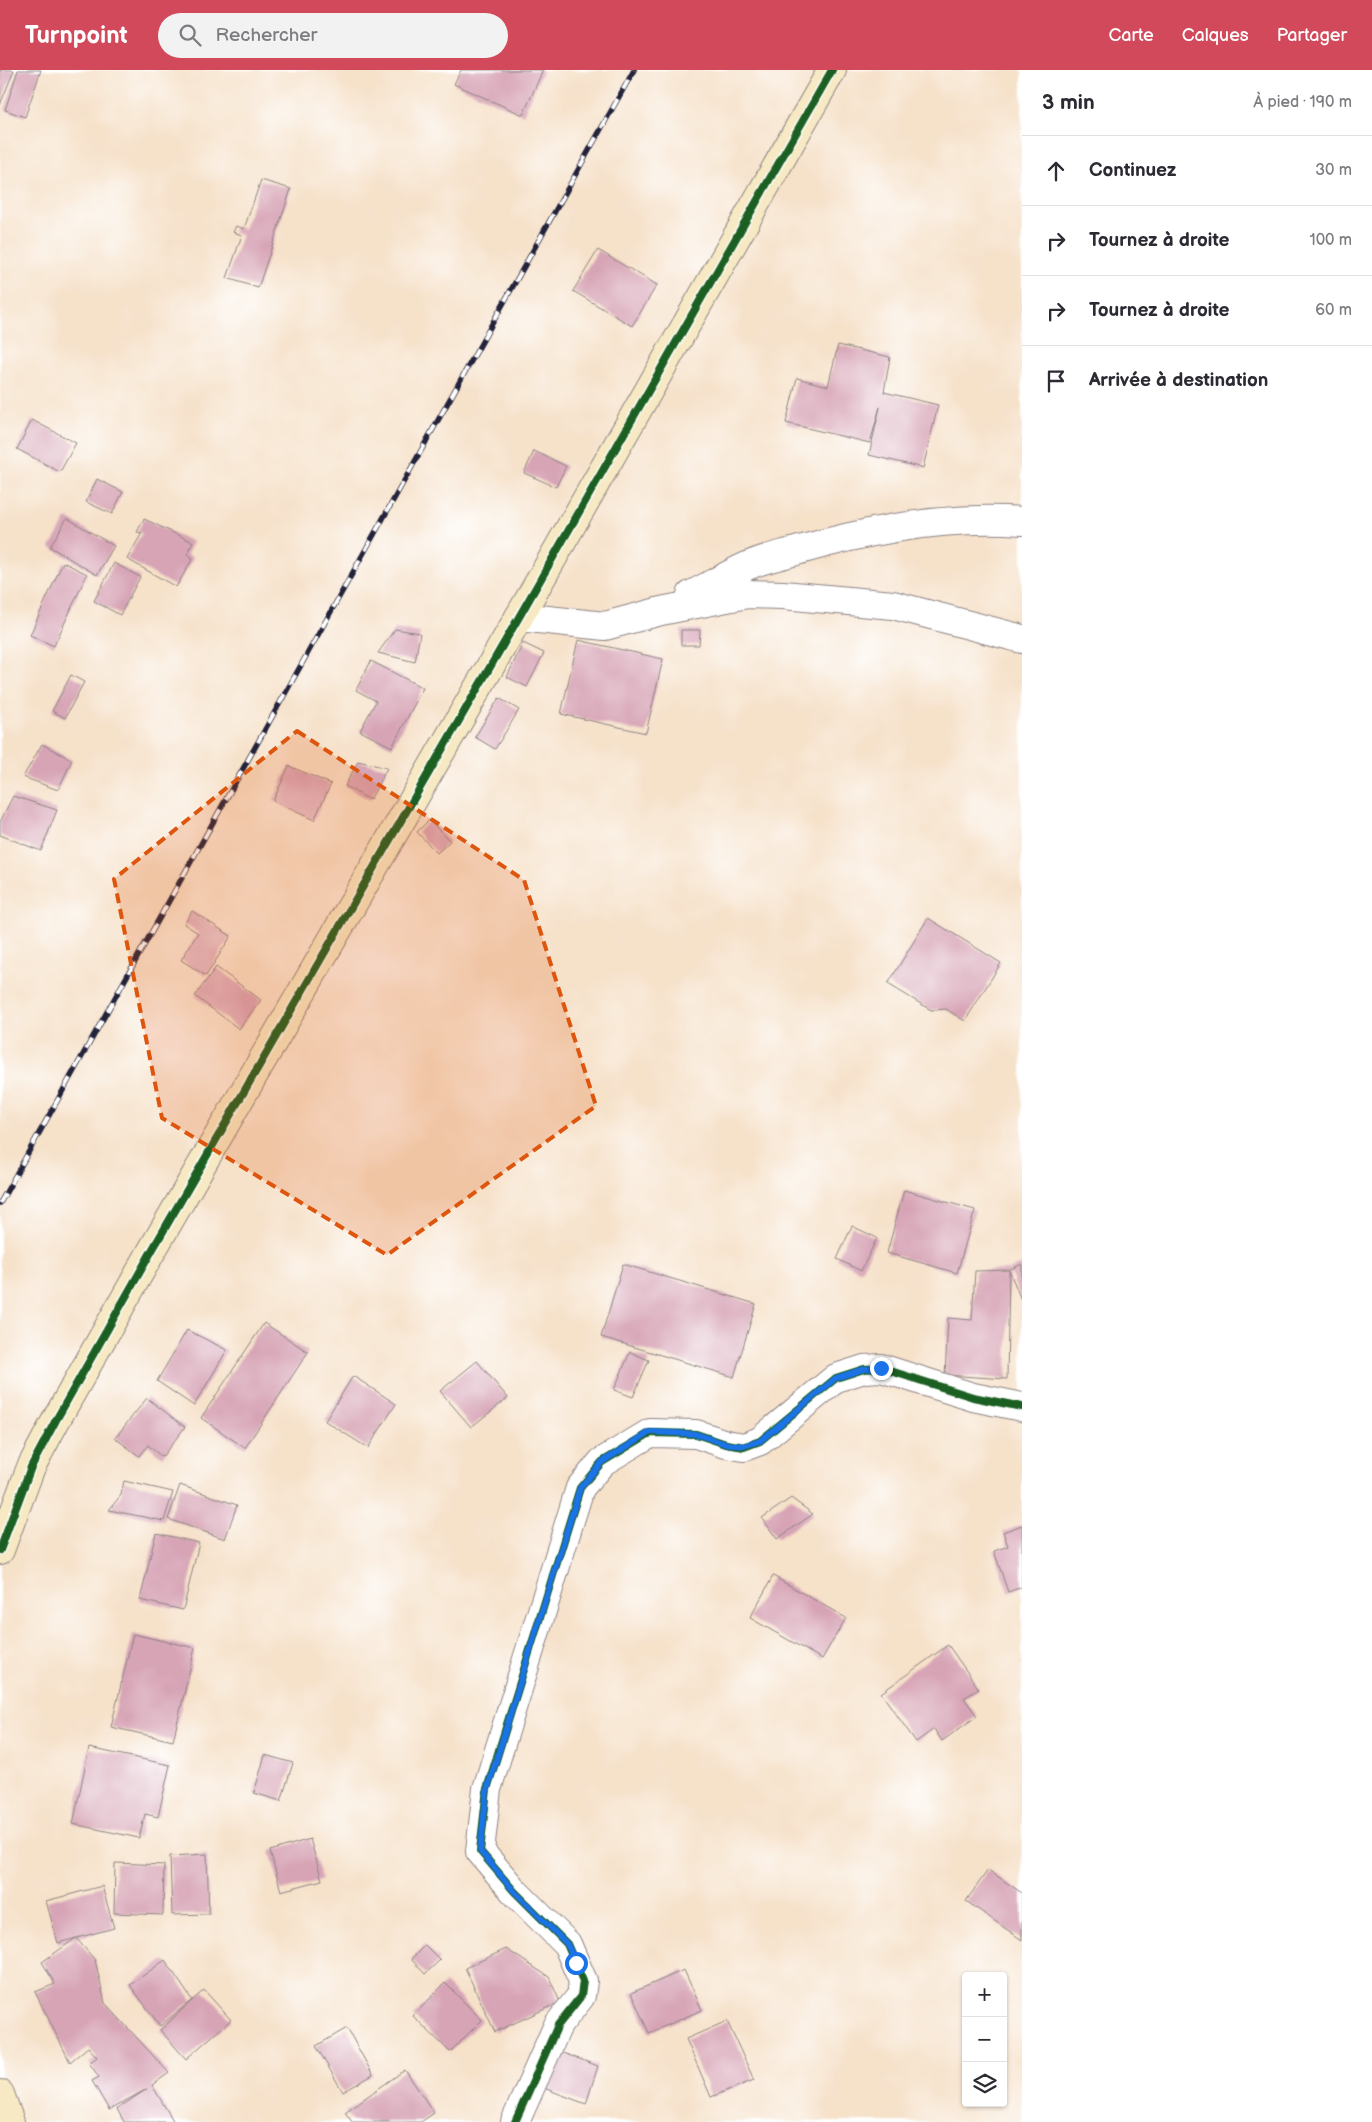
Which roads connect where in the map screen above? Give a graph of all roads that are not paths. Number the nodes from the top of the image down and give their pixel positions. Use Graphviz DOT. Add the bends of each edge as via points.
graph roads {
  1 [pos="832,70"];
  2 [pos="1022,521"];
  3 [pos="661,611"];
  4 [pos="519,617"];
  5 [pos="1022,639"];
  6 [pos="1022,1407"];
  7 [pos="0,1550"];
  8 [pos="0,2094"];
  9 [pos="10,2122"];
  10 [pos="515,2122"];
  1 -- 4 [label="street"];
  2 -- 3 [label="street" via="956,520 820,544 752,564"];
  3 -- 4 [label="street" via="605,626"];
  3 -- 5 [label="street" via="747,594 783,594 893,605"];
  4 -- 7 [label="street" via="56,1420 31,1467"];
  6 -- 10 [label="street" via="973,1397 881,1368 864,1369 836,1378 760,1441 744,1446 696,1434 650,1432 602,1462 580,1488 490,1781 480,1851 567,1944 583,1981 580,1996 558,2025"];
  8 -- 9 [label="street"];
}
